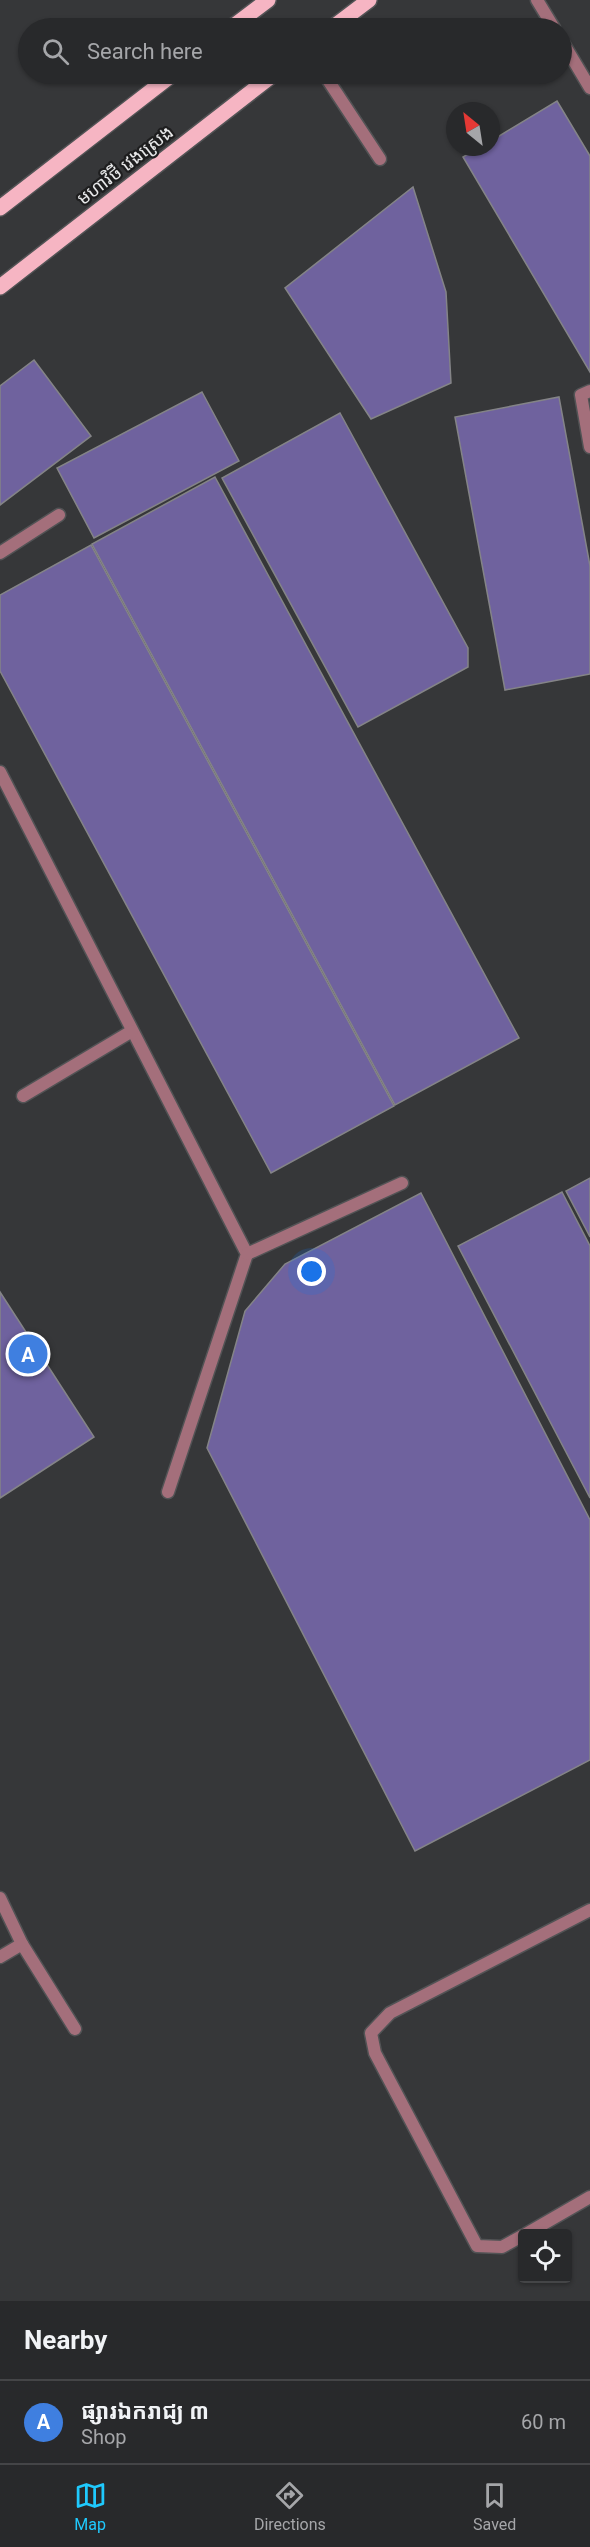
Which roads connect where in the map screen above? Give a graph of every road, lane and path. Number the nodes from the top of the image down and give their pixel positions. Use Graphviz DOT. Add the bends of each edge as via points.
graph roads {
  1 [pos="268,0"];
  2 [pos="369,0"];
  3 [pos="537,0"];
  4 [pos="244,18"];
  5 [pos="345,18"];
  6 [pos="548,18"];
  7 [pos="572,59"];
  8 [pos="160,84"];
  9 [pos="261,84"];
  10 [pos="331,84"];
  11 [pos="590,88"];
  12 [pos="380,159"];
  13 [pos="0,208"];
  14 [pos="0,287"];
  15 [pos="590,392"];
  16 [pos="590,447"];
  17 [pos="59,515"];
  18 [pos="0,553"];
  19 [pos="0,772"];
  20 [pos="132,1031"];
  21 [pos="23,1096"];
  22 [pos="402,1183"];
  23 [pos="247,1254"];
  24 [pos="168,1492"];
  25 [pos="0,1898"];
  26 [pos="590,1910"];
  27 [pos="22,1944"];
  28 [pos="0,1957"];
  29 [pos="75,2030"];
  30 [pos="590,2197"];
  31 [pos="535,2229"];
  32 [pos="518,2238"];
  1 -- 4 [label="main road"];
  2 -- 5 [label="main road"];
  3 -- 6 [label="street"];
  7 -- 11 [label="street"];
  8 -- 13 [label="main road"];
  9 -- 14 [label="main road, មហាវិថី វេងស្រេង"];
  10 -- 12 [label="street"];
  15 -- 16 [label="street" via="581,395"];
  17 -- 18 [label="street"];
  19 -- 20 [label="street"];
  20 -- 21 [label="street"];
  20 -- 23 [label="street"];
  22 -- 23 [label="street"];
  23 -- 24 [label="street"];
  25 -- 27 [label="street"];
  26 -- 32 [label="street" via="390,2013 371,2033 375,2053 477,2246 502,2247"];
  27 -- 28 [label="street"];
  27 -- 29 [label="street"];
  30 -- 31 [label="street"];
}
